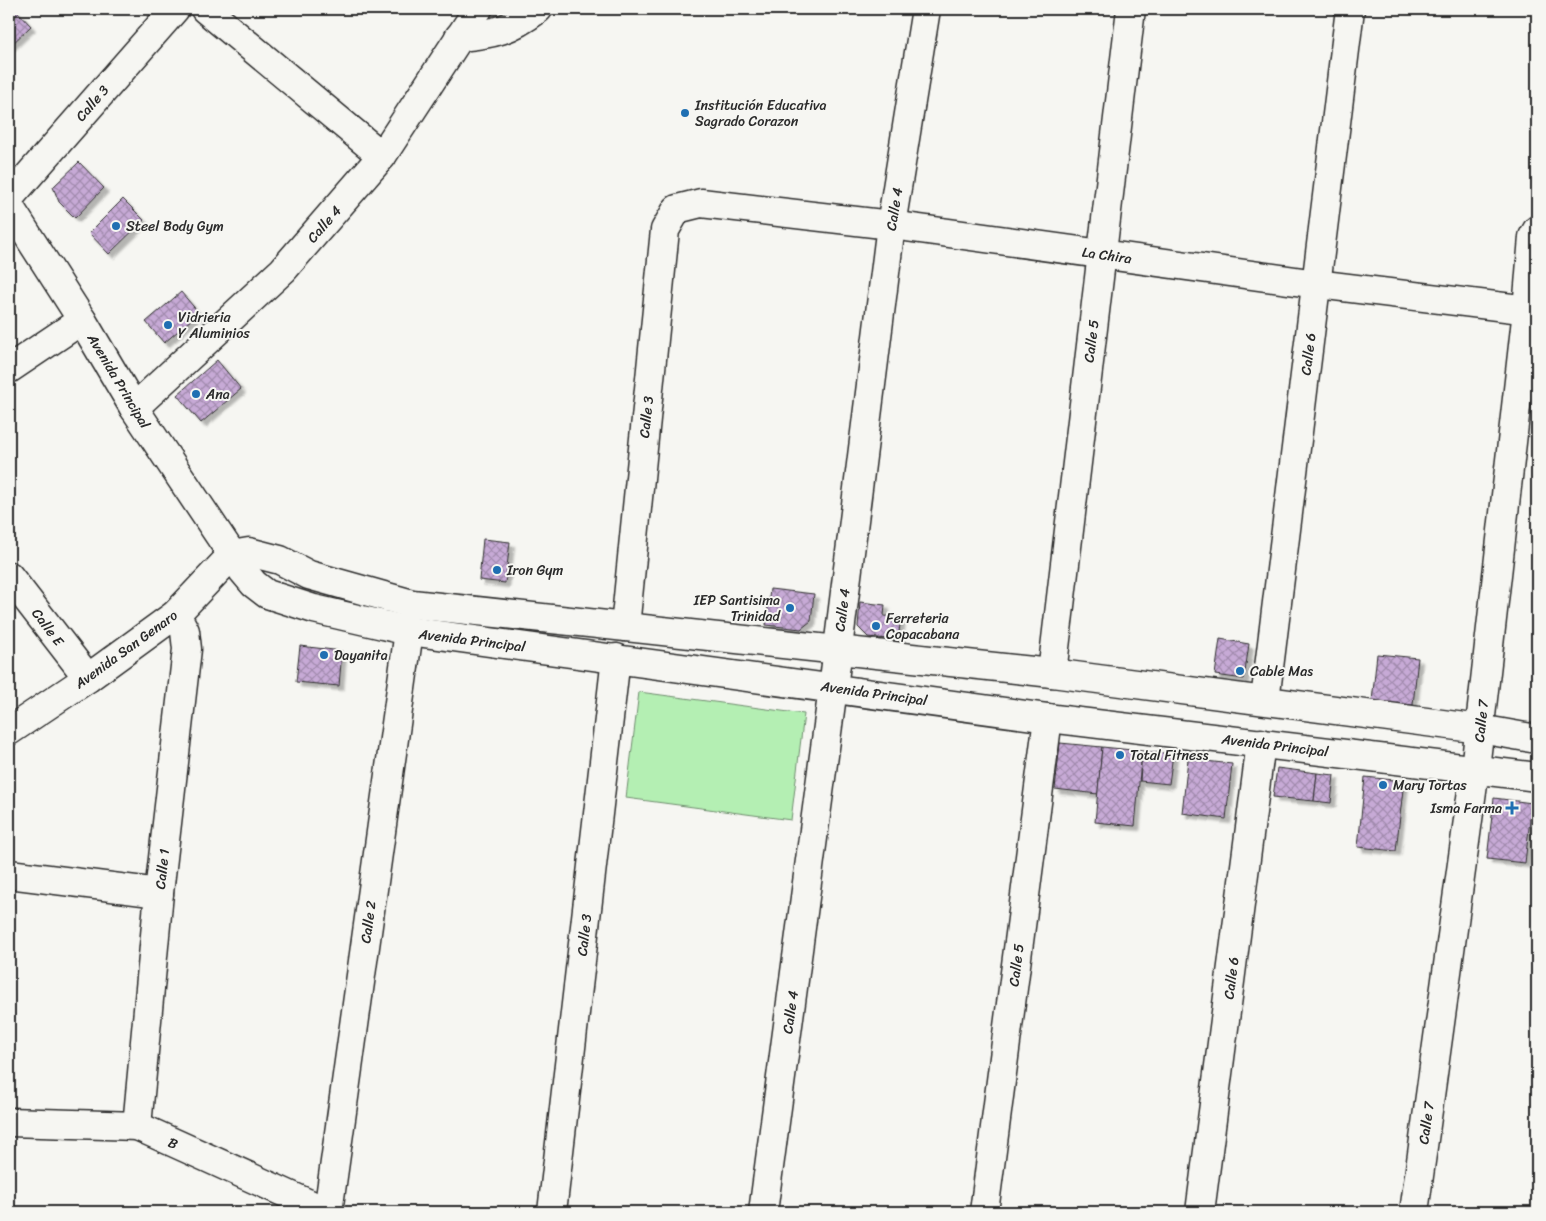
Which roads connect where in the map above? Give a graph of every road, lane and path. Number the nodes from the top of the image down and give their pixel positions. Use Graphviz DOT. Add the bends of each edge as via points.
graph roads {
  1 [pos="175,9"];
  2 [pos="205,9"];
  3 [pos="478,9"];
  4 [pos="538,9"];
  5 [pos="926,9"];
  6 [pos="1131,9"];
  7 [pos="1350,9"];
  8 [pos="459,38"];
  9 [pos="382,156"];
  10 [pos="9,198"];
  11 [pos="9,206"];
  12 [pos="677,210"];
  13 [pos="891,225"];
  14 [pos="1537,230"];
  15 [pos="1101,254"];
  16 [pos="1317,284"];
  17 [pos="1532,310"];
  18 [pos="82,320"];
  19 [pos="9,368"];
  20 [pos="134,408"];
  21 [pos="232,555"];
  22 [pos="9,576"];
  23 [pos="176,614"];
  24 [pos="625,627"];
  25 [pos="409,631"];
  26 [pos="837,649"];
  27 [pos="616,658"];
  28 [pos="1052,673"];
  29 [pos="88,678"];
  30 [pos="833,688"];
  31 [pos="1265,700"];
  32 [pos="1048,718"];
  33 [pos="1480,729"];
  34 [pos="9,730"];
  35 [pos="1537,740"];
  36 [pos="1261,743"];
  37 [pos="1475,769"];
  38 [pos="1537,777"];
  39 [pos="9,874"];
  40 [pos="159,893"];
  41 [pos="9,1122"];
  42 [pos="137,1126"];
  43 [pos="327,1212"];
  44 [pos="552,1212"];
  45 [pos="763,1212"];
  46 [pos="984,1212"];
  47 [pos="1200,1212"];
  48 [pos="1414,1212"];
  1 -- 10 [label="street, Calle 3"];
  2 -- 9 [label="street"];
  3 -- 8 [label="street, Calle 4"];
  4 -- 8 [label="street" via="519,23 488,35"];
  5 -- 13 [label="street, Calle 4"];
  6 -- 15 [label="street, Calle 5"];
  7 -- 16 [label="street, Calle 6"];
  8 -- 9 [label="street, Calle 4"];
  9 -- 20 [label="street, Calle 4" via="283,270"];
  11 -- 18 [label="street, Avenida Principal"];
  12 -- 13 [label="street, La Chira" via="701,203"];
  12 -- 24 [label="street, Calle 3" via="665,230"];
  13 -- 15 [label="street, La Chira"];
  13 -- 26 [label="street, Calle 4"];
  14 -- 17 [label="street, Calle 7" via="1534,237"];
  15 -- 16 [label="street, La Chira"];
  15 -- 28 [label="street, Calle 5"];
  16 -- 17 [label="street, La Chira"];
  16 -- 31 [label="street, Calle 6"];
  17 -- 33 [label="street, Calle 7"];
  18 -- 19 [label="street"];
  18 -- 20 [label="street, Avenida Principal"];
  20 -- 21 [label="street, Avenida Principal"];
  21 -- 23 [label="street, Avenida San Genaro"];
  21 -- 24 [label="street, Avenida Principal" via="250,552 280,560 308,575 412,604"];
  21 -- 25 [label="street, Avenida Principal" via="242,571 267,594 314,609"];
  22 -- 29 [label="street, Calle E"];
  23 -- 29 [label="street, Avenida San Genaro"];
  23 -- 40 [label="street, Calle 1" via="185,631 187,650"];
  24 -- 26 [label="street, Avenida Principal"];
  25 -- 27 [label="street, Avenida Principal"];
  25 -- 43 [label="street, Calle 2"];
  26 -- 28 [label="street, Avenida Principal"];
  26 -- 30 [label="street, Calle 4"];
  27 -- 30 [label="street, Avenida Principal"];
  27 -- 44 [label="street, Calle 3"];
  28 -- 31 [label="street, Avenida Principal"];
  29 -- 34 [label="street, Avenida San Genaro"];
  30 -- 32 [label="street, Avenida Principal"];
  30 -- 45 [label="street, Calle 4"];
  31 -- 33 [label="street, Avenida Principal"];
  32 -- 36 [label="street, Avenida Principal"];
  32 -- 46 [label="street, Calle 5"];
  33 -- 35 [label="street, Avenida Principal"];
  33 -- 37 [label="street, Calle 7"];
  36 -- 37 [label="street, Avenida Principal"];
  36 -- 47 [label="street, Calle 6"];
  37 -- 38 [label="street, Avenida Principal"];
  37 -- 48 [label="street, Calle 7"];
  39 -- 40 [label="street"];
  40 -- 42 [label="street, Calle 1"];
  41 -- 42 [label="street, B"];
  42 -- 43 [label="street, B"];
}
